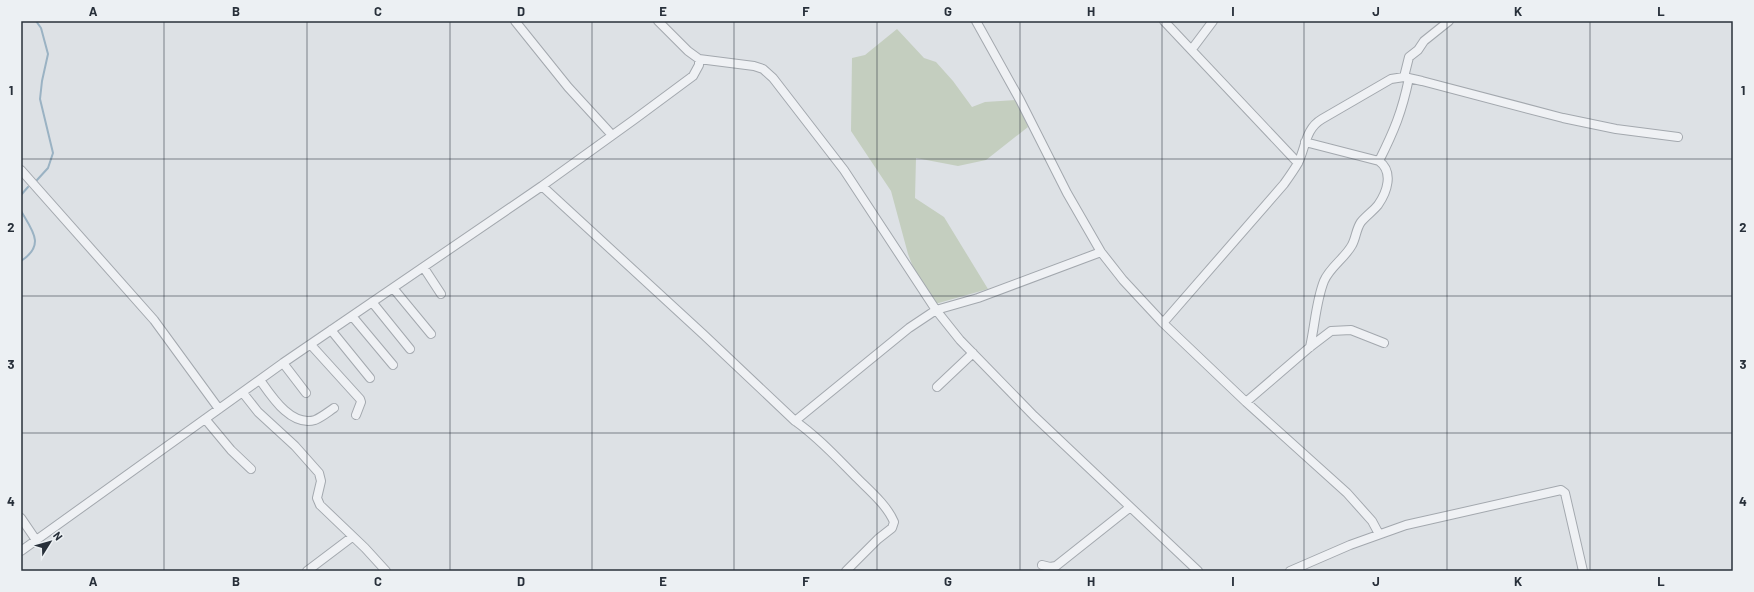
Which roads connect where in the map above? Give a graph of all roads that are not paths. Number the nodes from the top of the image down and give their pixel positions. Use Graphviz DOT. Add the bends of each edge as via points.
graph roads {
  1 [pos="515,21"];
  2 [pos="658,21"];
  3 [pos="976,21"];
  4 [pos="1164,21"];
  5 [pos="1213,21"];
  6 [pos="1450,21"];
  7 [pos="1192,49"];
  8 [pos="699,59"];
  9 [pos="1406,77"];
  10 [pos="612,135"];
  11 [pos="1678,137"];
  12 [pos="1305,142"];
  13 [pos="1379,161"];
  14 [pos="1298,163"];
  15 [pos="21,170"];
  16 [pos="542,186"];
  17 [pos="1101,252"];
  18 [pos="424,268"];
  19 [pos="394,288"];
  20 [pos="441,294"];
  21 [pos="372,302"];
  22 [pos="936,310"];
  23 [pos="352,316"];
  24 [pos="1163,323"];
  25 [pos="331,330"];
  26 [pos="431,334"];
  27 [pos="1384,343"];
  28 [pos="311,345"];
  29 [pos="1310,347"];
  30 [pos="410,349"];
  31 [pos="973,353"];
  32 [pos="283,363"];
  33 [pos="393,365"];
  34 [pos="370,378"];
  35 [pos="260,380"];
  36 [pos="937,387"];
  37 [pos="243,393"];
  38 [pos="306,393"];
  39 [pos="1246,402"];
  40 [pos="334,408"];
  41 [pos="219,410"];
  42 [pos="356,415"];
  43 [pos="206,420"];
  44 [pos="795,421"];
  45 [pos="251,469"];
  46 [pos="1129,508"];
  47 [pos="21,518"];
  48 [pos="1379,534"];
  49 [pos="352,537"];
  50 [pos="36,540"];
  51 [pos="21,551"];
  52 [pos="1042,565"];
  53 [pos="307,571"];
  54 [pos="386,571"];
  55 [pos="846,571"];
  56 [pos="1198,571"];
  57 [pos="1290,571"];
  58 [pos="1583,571"];
  1 -- 10 [label="street" via="568,87"];
  2 -- 8 [label="street"];
  3 -- 17 [label="street" via="1020,100 1050,162"];
  4 -- 7 [label="street"];
  5 -- 7 [label="street"];
  6 -- 9 [label="street" via="1424,41 1409,57"];
  7 -- 14 [label="street"];
  8 -- 10 [label="street" via="697,71 685,83"];
  8 -- 22 [label="street" via="754,66 763,69 773,78 844,170"];
  9 -- 11 [label="street" via="1563,118 1616,129"];
  9 -- 12 [label="street" via="1380,84 1316,122"];
  9 -- 13 [label="street" via="1401,113"];
  10 -- 16 [label="street"];
  12 -- 13 [label="street"];
  12 -- 14 [label="street"];
  13 -- 29 [label="street" via="1385,168 1388,178 1387,188 1377,206 1359,224 1350,249 1325,280 1320,293"];
  14 -- 24 [label="street" via="1284,184"];
  15 -- 41 [label="street" via="154,320"];
  16 -- 18 [label="street"];
  16 -- 44 [label="street"];
  17 -- 22 [label="street" via="978,298"];
  17 -- 24 [label="street"];
  18 -- 19 [label="street"];
  18 -- 20 [label="street"];
  19 -- 21 [label="street"];
  19 -- 26 [label="street"];
  21 -- 23 [label="street"];
  21 -- 30 [label="street"];
  22 -- 31 [label="street"];
  22 -- 44 [label="street" via="909,328"];
  23 -- 25 [label="street"];
  23 -- 33 [label="street"];
  24 -- 39 [label="street"];
  25 -- 28 [label="street"];
  25 -- 34 [label="street"];
  27 -- 29 [label="street" via="1360,332 1345,330 1331,331"];
  28 -- 32 [label="street"];
  28 -- 42 [label="street" via="360,399"];
  29 -- 39 [label="street"];
  31 -- 36 [label="street"];
  31 -- 46 [label="street"];
  32 -- 35 [label="street"];
  32 -- 38 [label="street"];
  35 -- 37 [label="street"];
  35 -- 40 [label="street" via="284,409 300,420 314,420"];
  37 -- 41 [label="street"];
  37 -- 49 [label="street" via="258,412 319,472 321,481 318,502"];
  39 -- 48 [label="street" via="1347,493 1372,521"];
  41 -- 43 [label="street"];
  43 -- 45 [label="street"];
  43 -- 50 [label="street"];
  44 -- 55 [label="street" via="834,454 872,493 894,522 892,528"];
  46 -- 52 [label="street" via="1056,566 1050,568"];
  46 -- 56 [label="street"];
  47 -- 50 [label="street"];
  48 -- 57 [label="street"];
  48 -- 58 [label="street" via="1406,525 1561,490 1565,493"];
  49 -- 53 [label="street"];
  49 -- 54 [label="street"];
  50 -- 51 [label="street"];
}
